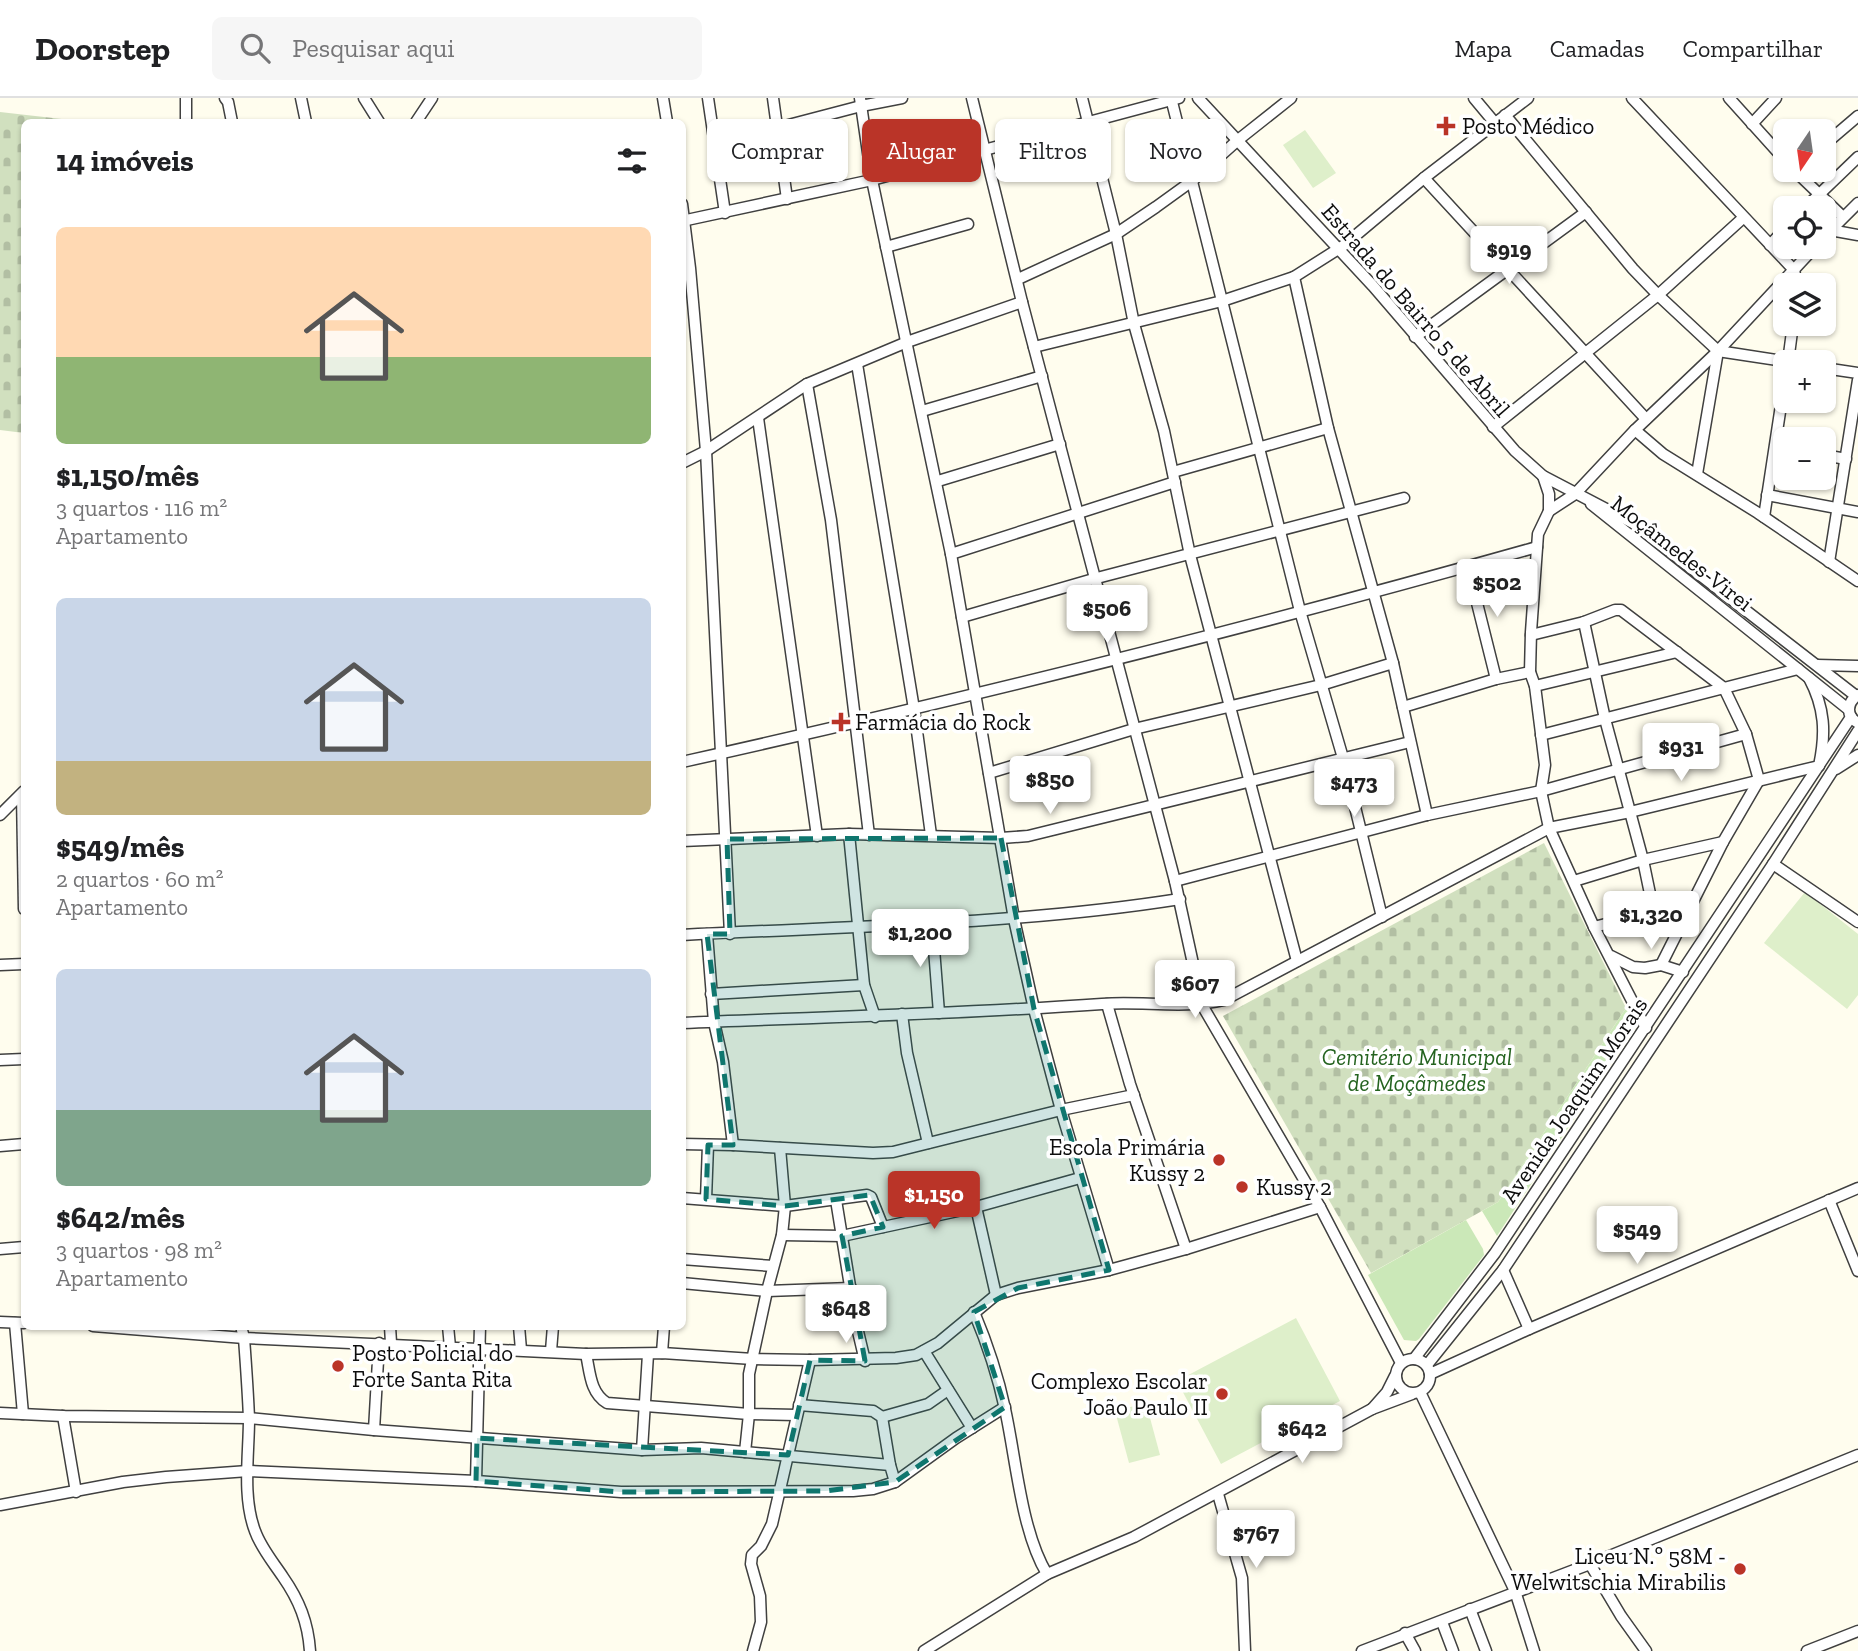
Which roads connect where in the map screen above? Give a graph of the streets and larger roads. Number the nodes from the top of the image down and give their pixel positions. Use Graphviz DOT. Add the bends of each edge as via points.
graph roads {
  1 [pos="186,98"];
  2 [pos="225,98"];
  3 [pos="302,98"];
  4 [pos="364,98"];
  5 [pos="663,98"];
  6 [pos="708,98"];
  7 [pos="773,98"];
  8 [pos="902,98"];
  9 [pos="972,98"];
  10 [pos="1082,98"];
  11 [pos="1198,98"];
  12 [pos="1291,98"];
  13 [pos="1474,98"];
  14 [pos="1528,98"];
  15 [pos="1632,98"];
  16 [pos="1729,98"];
  17 [pos="1776,98"];
  18 [pos="431,99"];
  19 [pos="1175,100"];
  20 [pos="861,102"];
  21 [pos="1505,115"];
  22 [pos="1858,116"];
  23 [pos="186,119"];
  24 [pos="231,119"];
  25 [pos="306,119"];
  26 [pos="377,119"];
  27 [pos="418,119"];
  28 [pos="666,119"];
  29 [pos="776,119"];
  30 [pos="806,119"];
  31 [pos="1086,119"];
  32 [pos="1102,119"];
  33 [pos="1179,119"];
  34 [pos="1494,122"];
  35 [pos="1752,124"];
  36 [pos="1836,135"];
  37 [pos="1238,139"];
  38 [pos="995,147"];
  39 [pos="1773,147"];
  40 [pos="985,150"];
  41 [pos="1226,150"];
  42 [pos="981,151"];
  43 [pos="1858,157"];
  44 [pos="1424,178"];
  45 [pos="785,182"];
  46 [pos="863,182"];
  47 [pos="872,182"];
  48 [pos="1102,182"];
  49 [pos="1191,182"];
  50 [pos="1192,182"];
  51 [pos="1807,182"];
  52 [pos="1819,193"];
  53 [pos="1816,196"];
  54 [pos="787,199"];
  55 [pos="1858,203"];
  56 [pos="1586,212"];
  57 [pos="725,213"];
  58 [pos="1843,217"];
  59 [pos="1743,218"];
  60 [pos="686,221"];
  61 [pos="968,224"];
  62 [pos="1836,224"];
  63 [pos="1116,234"];
  64 [pos="1836,234"];
  65 [pos="1858,235"];
  66 [pos="686,242"];
  67 [pos="1773,243"];
  68 [pos="1770,246"];
  69 [pos="886,247"];
  70 [pos="1338,249"];
  71 [pos="1804,259"];
  72 [pos="1508,268"];
  73 [pos="1794,270"];
  74 [pos="1795,273"];
  75 [pos="1294,277"];
  76 [pos="1018,279"];
  77 [pos="1658,295"];
  78 [pos="1222,301"];
  79 [pos="1022,302"];
  80 [pos="1134,324"];
  81 [pos="1415,337"];
  82 [pos="907,342"];
  83 [pos="1034,347"];
  84 [pos="1718,351"];
  85 [pos="1586,354"];
  86 [pos="1773,360"];
  87 [pos="857,364"];
  88 [pos="1836,370"];
  89 [pos="1858,373"];
  90 [pos="1042,376"];
  91 [pos="1858,380"];
  92 [pos="807,384"];
  93 [pos="922,411"];
  94 [pos="758,418"];
  95 [pos="1646,419"];
  96 [pos="1493,426"];
  97 [pos="1328,428"];
  98 [pos="1635,430"];
  99 [pos="1060,444"];
  100 [pos="1259,447"];
  101 [pos="706,451"];
  102 [pos="1858,454"];
  103 [pos="1836,455"];
  104 [pos="1846,455"];
  105 [pos="686,461"];
  106 [pos="1773,473"];
  107 [pos="1697,474"];
  108 [pos="1544,476"];
  109 [pos="1174,477"];
  110 [pos="938,481"];
  111 [pos="1575,494"];
  112 [pos="1767,495"];
  113 [pos="1404,498"];
  114 [pos="1589,501"];
  115 [pos="1838,508"];
  116 [pos="1549,511"];
  117 [pos="1350,512"];
  118 [pos="1858,512"];
  119 [pos="1078,514"];
  120 [pos="1764,517"];
  121 [pos="1281,531"];
  122 [pos="1536,547"];
  123 [pos="951,554"];
  124 [pos="1190,555"];
  125 [pos="1829,562"];
  126 [pos="1468,567"];
  127 [pos="1857,577"];
  128 [pos="1097,578"];
  129 [pos="1374,590"];
  130 [pos="1300,611"];
  131 [pos="962,617"];
  132 [pos="1584,622"];
  133 [pos="1211,634"];
  134 [pos="1531,635"];
  135 [pos="1676,652"];
  136 [pos="1116,658"];
  137 [pos="1393,663"];
  138 [pos="1816,665"];
  139 [pos="1858,666"];
  140 [pos="1798,669"];
  141 [pos="1530,672"];
  142 [pos="1595,673"];
  143 [pos="1809,678"];
  144 [pos="1496,679"];
  145 [pos="1321,685"];
  146 [pos="1535,686"];
  147 [pos="1724,688"];
  148 [pos="975,695"];
  149 [pos="1857,695"];
  150 [pos="1230,707"];
  151 [pos="1403,707"];
  152 [pos="914,709"];
  153 [pos="1852,717"];
  154 [pos="1605,719"];
  155 [pos="855,723"];
  156 [pos="1134,729"];
  157 [pos="1858,731"];
  158 [pos="1746,734"];
  159 [pos="802,735"];
  160 [pos="1541,735"];
  161 [pos="1410,742"];
  162 [pos="723,753"];
  163 [pos="1858,755"];
  164 [pos="1343,758"];
  165 [pos="686,761"];
  166 [pos="1819,766"];
  167 [pos="1618,768"];
  168 [pos="1833,772"];
  169 [pos="989,773"];
  170 [pos="1759,780"];
  171 [pos="1250,781"];
  172 [pos="1541,791"];
  173 [pos="21,795"];
  174 [pos="1154,805"];
  175 [pos="1630,812"];
  176 [pos="0,815"];
  177 [pos="1427,815"];
  178 [pos="1549,828"];
  179 [pos="1360,834"];
  180 [pos="849,835"];
  181 [pos="869,835"];
  182 [pos="931,835"];
  183 [pos="817,836"];
  184 [pos="1001,838"];
  185 [pos="727,839"];
  186 [pos="686,841"];
  187 [pos="1723,842"];
  188 [pos="1269,857"];
  189 [pos="1643,860"];
  190 [pos="1773,864"];
  191 [pos="1175,881"];
  192 [pos="1574,881"];
  193 [pos="1180,899"];
  194 [pos="1692,902"];
  195 [pos="1654,913"];
  196 [pos="1382,917"];
  197 [pos="1014,919"];
  198 [pos="1858,922"];
  199 [pos="932,923"];
  200 [pos="856,926"];
  201 [pos="1594,927"];
  202 [pos="707,934"];
  203 [pos="730,934"];
  204 [pos="686,935"];
  205 [pos="1608,954"];
  206 [pos="1297,961"];
  207 [pos="21,964"];
  208 [pos="0,965"];
  209 [pos="1661,965"];
  210 [pos="1683,972"];
  211 [pos="863,985"];
  212 [pos="711,994"];
  213 [pos="1107,1004"];
  214 [pos="1202,1005"];
  215 [pos="1034,1009"];
  216 [pos="939,1013"];
  217 [pos="902,1014"];
  218 [pos="875,1017"];
  219 [pos="714,1022"];
  220 [pos="686,1023"];
  221 [pos="1646,1028"];
  222 [pos="21,1059"];
  223 [pos="0,1060"];
  224 [pos="1134,1095"];
  225 [pos="1061,1110"];
  226 [pos="928,1143"];
  227 [pos="21,1144"];
  228 [pos="686,1144"];
  229 [pos="708,1144"];
  230 [pos="733,1145"];
  231 [pos="0,1146"];
  232 [pos="780,1148"];
  233 [pos="1080,1178"];
  234 [pos="1858,1188"];
  235 [pos="686,1198"];
  236 [pos="706,1199"];
  237 [pos="836,1200"];
  238 [pos="1829,1200"];
  239 [pos="785,1206"];
  240 [pos="976,1207"];
  241 [pos="1320,1207"];
  242 [pos="883,1227"];
  243 [pos="782,1235"];
  244 [pos="842,1236"];
  245 [pos="21,1247"];
  246 [pos="0,1249"];
  247 [pos="1186,1249"];
  248 [pos="686,1259"];
  249 [pos="773,1266"];
  250 [pos="1110,1270"];
  251 [pos="1503,1270"];
  252 [pos="1858,1271"];
  253 [pos="686,1283"];
  254 [pos="851,1288"];
  255 [pos="766,1291"];
  256 [pos="996,1295"];
  257 [pos="974,1312"];
  258 [pos="0,1322"];
  259 [pos="20,1323"];
  260 [pos="1529,1329"];
  261 [pos="143,1330"];
  262 [pos="242,1330"];
  263 [pos="390,1330"];
  264 [pos="448,1330"];
  265 [pos="480,1330"];
  266 [pos="519,1330"];
  267 [pos="553,1330"];
  268 [pos="664,1330"];
  269 [pos="244,1338"];
  270 [pos="379,1343"];
  271 [pos="391,1343"];
  272 [pos="450,1348"];
  273 [pos="480,1348"];
  274 [pos="521,1350"];
  275 [pos="924,1351"];
  276 [pos="551,1352"];
  277 [pos="662,1353"];
  278 [pos="586,1354"];
  279 [pos="648,1354"];
  280 [pos="753,1359"];
  281 [pos="1414,1359"];
  282 [pos="810,1360"];
  283 [pos="865,1361"];
  284 [pos="1402,1363"];
  285 [pos="1429,1370"];
  286 [pos="1395,1376"];
  287 [pos="948,1390"];
  288 [pos="1418,1393"];
  289 [pos="645,1407"];
  290 [pos="1005,1407"];
  291 [pos="1372,1409"];
  292 [pos="798,1410"];
  293 [pos="0,1413"];
  294 [pos="23,1413"];
  295 [pos="749,1414"];
  296 [pos="63,1416"];
  297 [pos="882,1417"];
  298 [pos="249,1418"];
  299 [pos="972,1428"];
  300 [pos="374,1430"];
  301 [pos="477,1438"];
  302 [pos="642,1450"];
  303 [pos="745,1452"];
  304 [pos="788,1455"];
  305 [pos="1858,1455"];
  306 [pos="890,1465"];
  307 [pos="248,1471"];
  308 [pos="475,1481"];
  309 [pos="895,1482"];
  310 [pos="76,1492"];
  311 [pos="779,1492"];
  312 [pos="1218,1494"];
  313 [pos="0,1505"];
  314 [pos="1590,1564"];
  315 [pos="1047,1574"];
  316 [pos="1515,1591"];
  317 [pos="1470,1609"];
  318 [pos="1442,1622"];
  319 [pos="1858,1631"];
  320 [pos="1405,1633"];
  321 [pos="310,1651"];
  322 [pos="753,1651"];
  323 [pos="924,1651"];
  324 [pos="1245,1651"];
  325 [pos="1363,1651"];
  326 [pos="1415,1651"];
  327 [pos="1452,1651"];
  328 [pos="1486,1651"];
  329 [pos="1534,1651"];
  330 [pos="1646,1651"];
  331 [pos="1807,1651"];
  1 -- 23 [label="street"];
  2 -- 24 [label="street"];
  3 -- 25 [label="street"];
  4 -- 26 [label="street"];
  5 -- 28 [label="street"];
  6 -- 57 [label="street"];
  7 -- 29 [label="street"];
  8 -- 20 [label="street"];
  9 -- 40 [label="street"];
  10 -- 31 [label="street"];
  11 -- 37 [label="street, Estrada do Bairro 5 de Abril"];
  12 -- 37 [label="street"];
  13 -- 34 [label="street"];
  14 -- 21 [label="street"];
  15 -- 59 [label="street"];
  16 -- 35 [label="street"];
  17 -- 35 [label="street"];
  18 -- 27 [label="street"];
  19 -- 32 [label="street"];
  19 -- 33 [label="street"];
  20 -- 30 [label="street"];
  21 -- 34 [label="street"];
  21 -- 56 [label="street"];
  22 -- 36 [label="street"];
  34 -- 44 [label="street"];
  35 -- 39 [label="street"];
  37 -- 41 [label="street"];
  37 -- 70 [label="street, Estrada do Bairro 5 de Abril"];
  38 -- 40 [label="street"];
  40 -- 42 [label="street"];
  40 -- 76 [label="street"];
  43 -- 52 [label="street"];
  44 -- 70 [label="street"];
  44 -- 72 [label="street"];
  45 -- 54 [label="street"];
  46 -- 54 [label="street"];
  47 -- 69 [label="street"];
  48 -- 63 [label="street"];
  49 -- 63 [label="street"];
  50 -- 78 [label="street"];
  51 -- 52 [label="street"];
  52 -- 53 [label="street"];
  52 -- 58 [label="street"];
  54 -- 57 [label="street"];
  55 -- 58 [label="street"];
  56 -- 72 [label="street"];
  56 -- 77 [label="street"];
  57 -- 60 [label="street"];
  58 -- 62 [label="street"];
  59 -- 68 [label="street"];
  59 -- 77 [label="street"];
  61 -- 69 [label="street"];
  63 -- 76 [label="street"];
  63 -- 80 [label="street"];
  64 -- 65 [label="street"];
  66 -- 101 [label="street"];
  67 -- 68 [label="street"];
  68 -- 73 [label="street"];
  69 -- 82 [label="street"];
  70 -- 75 [label="street"];
  70 -- 81 [label="street, Estrada do Bairro 5 de Abril"];
  71 -- 73 [label="street"];
  72 -- 81 [label="street"];
  72 -- 85 [label="street"];
  73 -- 74 [label="street"];
  73 -- 84 [label="street"];
  75 -- 78 [label="street"];
  75 -- 97 [label="street"];
  76 -- 79 [label="street"];
  77 -- 84 [label="street"];
  77 -- 85 [label="street"];
  78 -- 80 [label="street"];
  78 -- 100 [label="street"];
  79 -- 82 [label="street"];
  79 -- 83 [label="street"];
  80 -- 83 [label="street"];
  80 -- 109 [label="street"];
  81 -- 96 [label="street, Estrada do Bairro 5 de Abril"];
  82 -- 87 [label="street"];
  82 -- 93 [label="street"];
  83 -- 90 [label="street"];
  84 -- 86 [label="street"];
  84 -- 95 [label="street"];
  84 -- 107 [label="street"];
  85 -- 95 [label="street"];
  85 -- 96 [label="street"];
  87 -- 92 [label="street"];
  87 -- 152 [label="street"];
  88 -- 89 [label="street"];
  90 -- 93 [label="street"];
  90 -- 99 [label="street"];
  91 -- 104 [label="street"];
  92 -- 94 [label="street"];
  92 -- 155 [label="street" via="833,532"];
  93 -- 110 [label="street"];
  94 -- 101 [label="street"];
  94 -- 159 [label="street"];
  95 -- 98 [label="street"];
  96 -- 108 [label="street, Estrada do Bairro 5 de Abril"];
  97 -- 100 [label="street"];
  97 -- 117 [label="street"];
  98 -- 107 [label="street"];
  98 -- 111 [label="street"];
  99 -- 110 [label="street"];
  99 -- 119 [label="street"];
  100 -- 109 [label="street"];
  100 -- 121 [label="street"];
  101 -- 105 [label="street"];
  101 -- 162 [label="street"];
  102 -- 104 [label="street"];
  103 -- 104 [label="street"];
  104 -- 115 [label="street"];
  106 -- 112 [label="street"];
  107 -- 120 [label="street"];
  108 -- 111 [label="street, Estrada do Bairro 5 de Abril"];
  108 -- 116 [label="street"];
  109 -- 119 [label="street"];
  109 -- 124 [label="street"];
  110 -- 123 [label="street"];
  111 -- 114 [label="street, Estrada do Bairro 5 de Abril"];
  111 -- 116 [label="street"];
  112 -- 115 [label="street"];
  112 -- 120 [label="street"];
  113 -- 117 [label="street"];
  114 -- 138 [label="street, Moçâmedes-Virei" via="1633,523"];
  114 -- 140 [label="street, Moçâmedes-Virei"];
  115 -- 118 [label="street"];
  115 -- 125 [label="street"];
  116 -- 122 [label="street"];
  117 -- 121 [label="street"];
  117 -- 129 [label="street"];
  119 -- 123 [label="street"];
  119 -- 128 [label="street"];
  120 -- 125 [label="street"];
  121 -- 124 [label="street"];
  121 -- 130 [label="street"];
  122 -- 126 [label="street"];
  122 -- 134 [label="street"];
  123 -- 131 [label="street"];
  124 -- 128 [label="street"];
  124 -- 133 [label="street"];
  125 -- 127 [label="street"];
  126 -- 129 [label="street"];
  126 -- 144 [label="street"];
  128 -- 131 [label="street"];
  128 -- 136 [label="street"];
  129 -- 130 [label="street"];
  129 -- 137 [label="street"];
  130 -- 133 [label="street"];
  130 -- 145 [label="street"];
  131 -- 148 [label="street"];
  132 -- 134 [label="street"];
  132 -- 135 [label="street" via="1621,610"];
  132 -- 142 [label="street"];
  133 -- 136 [label="street"];
  133 -- 150 [label="street"];
  134 -- 141 [label="street"];
  135 -- 142 [label="street"];
  135 -- 147 [label="street"];
  136 -- 148 [label="street"];
  136 -- 156 [label="street"];
  137 -- 145 [label="street"];
  137 -- 151 [label="street"];
  138 -- 139 [label="street"];
  138 -- 149 [label="street, Moçâmedes-Virei"];
  140 -- 143 [label="street, Moçâmedes-Virei"];
  140 -- 147 [label="street"];
  141 -- 144 [label="street"];
  141 -- 146 [label="street"];
  142 -- 146 [label="street"];
  142 -- 154 [label="street"];
  143 -- 153 [label="street, Moçâmedes-Virei"];
  143 -- 166 [label="street" via="1824,721"];
  144 -- 151 [label="street"];
  145 -- 150 [label="street"];
  145 -- 164 [label="street"];
  146 -- 160 [label="street"];
  147 -- 154 [label="street"];
  147 -- 158 [label="street"];
  148 -- 152 [label="street"];
  148 -- 169 [label="street"];
  149 -- 153 [label="street, Avenida Joaquim Morais" via="1852,699"];
  150 -- 156 [label="street"];
  150 -- 171 [label="street"];
  151 -- 161 [label="street"];
  152 -- 155 [label="street"];
  152 -- 182 [label="street"];
  153 -- 166 [label="street, Avenida Joaquim Morais"];
  154 -- 160 [label="street"];
  154 -- 167 [label="street"];
  155 -- 159 [label="street"];
  155 -- 181 [label="street"];
  156 -- 169 [label="street"];
  156 -- 174 [label="street"];
  157 -- 168 [label="street, Avenida Joaquim Morais"];
  158 -- 167 [label="street"];
  158 -- 170 [label="street"];
  159 -- 162 [label="street"];
  159 -- 183 [label="street"];
  160 -- 172 [label="street" via="1545,765"];
  161 -- 164 [label="street"];
  161 -- 177 [label="street"];
  162 -- 165 [label="street"];
  162 -- 185 [label="street"];
  163 -- 168 [label="street"];
  164 -- 171 [label="street"];
  164 -- 179 [label="street"];
  166 -- 170 [label="street"];
  166 -- 210 [label="street, Avenida Joaquim Morais"];
  167 -- 172 [label="street"];
  167 -- 175 [label="street"];
  168 -- 190 [label="street, Avenida Joaquim Morais"];
  169 -- 184 [label="street"];
  170 -- 175 [label="street"];
  170 -- 187 [label="street"];
  171 -- 174 [label="street"];
  171 -- 188 [label="street"];
  172 -- 177 [label="street"];
  172 -- 178 [label="street"];
  173 -- 176 [label="street"];
  174 -- 184 [label="street" via="1055,831"];
  174 -- 191 [label="street"];
  175 -- 178 [label="street"];
  175 -- 189 [label="street"];
  177 -- 179 [label="street"];
  178 -- 192 [label="street"];
  178 -- 196 [label="street"];
  179 -- 188 [label="street"];
  179 -- 196 [label="street"];
  180 -- 181 [label="street"];
  180 -- 183 [label="street"];
  180 -- 200 [label="street"];
  181 -- 182 [label="street"];
  182 -- 184 [label="street"];
  183 -- 185 [label="street"];
  184 -- 197 [label="street"];
  185 -- 186 [label="street"];
  185 -- 203 [label="street"];
  187 -- 189 [label="street"];
  187 -- 194 [label="street"];
  188 -- 191 [label="street"];
  188 -- 206 [label="street"];
  189 -- 192 [label="street"];
  189 -- 195 [label="street"];
  190 -- 198 [label="street"];
  190 -- 251 [label="street, Avenida Joaquim Morais"];
  191 -- 193 [label="street"];
  192 -- 201 [label="street"];
  193 -- 197 [label="street"];
  193 -- 214 [label="street"];
  194 -- 195 [label="street"];
  194 -- 209 [label="street"];
  195 -- 201 [label="street"];
  196 -- 206 [label="street"];
  197 -- 199 [label="street"];
  197 -- 215 [label="street"];
  199 -- 200 [label="street"];
  199 -- 216 [label="street"];
  200 -- 203 [label="street"];
  200 -- 211 [label="street"];
  201 -- 205 [label="street"];
  202 -- 203 [label="street"];
  202 -- 204 [label="street"];
  202 -- 212 [label="street"];
  205 -- 209 [label="street" via="1633,967"];
  205 -- 221 [label="street"];
  206 -- 214 [label="street" via="1224,1000"];
  207 -- 208 [label="street"];
  209 -- 210 [label="street"];
  210 -- 221 [label="street, Avenida Joaquim Morais"];
  211 -- 212 [label="street"];
  211 -- 218 [label="street"];
  212 -- 219 [label="street"];
  213 -- 214 [label="street"];
  213 -- 215 [label="street"];
  213 -- 224 [label="street"];
  214 -- 241 [label="street"];
  215 -- 216 [label="street"];
  215 -- 225 [label="street"];
  216 -- 217 [label="street"];
  217 -- 218 [label="street"];
  217 -- 226 [label="street"];
  218 -- 219 [label="street"];
  219 -- 220 [label="street"];
  219 -- 230 [label="street"];
  221 -- 281 [label="street, Avenida Joaquim Morais" via="1495,1253"];
  222 -- 223 [label="street"];
  224 -- 225 [label="street"];
  224 -- 247 [label="street"];
  225 -- 226 [label="street"];
  225 -- 233 [label="street"];
  226 -- 232 [label="street" via="873,1153"];
  227 -- 231 [label="street"];
  228 -- 229 [label="street"];
  229 -- 230 [label="street"];
  229 -- 236 [label="street"];
  230 -- 232 [label="street"];
  232 -- 239 [label="street"];
  233 -- 240 [label="street"];
  233 -- 250 [label="street"];
  234 -- 238 [label="street"];
  235 -- 236 [label="street"];
  236 -- 239 [label="street"];
  237 -- 239 [label="street"];
  237 -- 242 [label="street" via="869,1196"];
  237 -- 244 [label="street"];
  238 -- 252 [label="street"];
  238 -- 260 [label="street"];
  239 -- 243 [label="street"];
  240 -- 242 [label="street"];
  240 -- 256 [label="street"];
  241 -- 247 [label="street"];
  241 -- 284 [label="street"];
  242 -- 244 [label="street"];
  243 -- 244 [label="street"];
  243 -- 249 [label="street"];
  244 -- 254 [label="street"];
  245 -- 246 [label="street"];
  247 -- 250 [label="street"];
  248 -- 249 [label="street"];
  249 -- 255 [label="street"];
  250 -- 256 [label="street"];
  251 -- 260 [label="street"];
  251 -- 285 [label="street, Avenida Joaquim Morais"];
  253 -- 255 [label="street"];
  254 -- 255 [label="street"];
  254 -- 283 [label="street"];
  255 -- 280 [label="street"];
  256 -- 257 [label="street"];
  257 -- 275 [label="street"];
  257 -- 290 [label="street"];
  258 -- 259 [label="street"];
  259 -- 294 [label="street"];
  260 -- 285 [label="street"];
  261 -- 269 [label="street"];
  262 -- 269 [label="street"];
  263 -- 271 [label="street"];
  264 -- 272 [label="street"];
  265 -- 273 [label="street"];
  266 -- 274 [label="street"];
  267 -- 276 [label="street"];
  268 -- 277 [label="street"];
  269 -- 270 [label="street"];
  269 -- 298 [label="street"];
  270 -- 271 [label="street"];
  270 -- 300 [label="street"];
  271 -- 272 [label="street"];
  272 -- 273 [label="street"];
  273 -- 274 [label="street"];
  273 -- 301 [label="street"];
  274 -- 276 [label="street"];
  275 -- 283 [label="street"];
  275 -- 287 [label="street"];
  276 -- 278 [label="street"];
  277 -- 279 [label="street"];
  277 -- 280 [label="street"];
  278 -- 279 [label="street"];
  278 -- 289 [label="street" via="600,1399 618,1406"];
  279 -- 289 [label="street"];
  280 -- 282 [label="street"];
  280 -- 295 [label="street"];
  281 -- 284 [label="street"];
  281 -- 285 [label="street"];
  282 -- 283 [label="street"];
  282 -- 292 [label="street"];
  284 -- 286 [label="street"];
  285 -- 288 [label="street" via="1428,1385"];
  286 -- 288 [label="street" via="1404,1391"];
  286 -- 291 [label="street"];
  287 -- 297 [label="street" via="928,1404"];
  287 -- 299 [label="street"];
  288 -- 291 [label="street"];
  288 -- 316 [label="street"];
  289 -- 295 [label="street"];
  289 -- 302 [label="street"];
  290 -- 299 [label="street"];
  290 -- 315 [label="street" via="1021,1494"];
  291 -- 312 [label="street"];
  292 -- 295 [label="street"];
  292 -- 297 [label="street" via="873,1411"];
  292 -- 304 [label="street"];
  293 -- 294 [label="street"];
  294 -- 296 [label="street"];
  295 -- 303 [label="street"];
  296 -- 298 [label="street"];
  296 -- 310 [label="street"];
  297 -- 306 [label="street"];
  298 -- 300 [label="street"];
  298 -- 307 [label="street"];
  299 -- 309 [label="street"];
  300 -- 301 [label="street"];
  301 -- 302 [label="street"];
  301 -- 308 [label="street"];
  302 -- 303 [label="street"];
  303 -- 304 [label="street"];
  304 -- 306 [label="street"];
  304 -- 311 [label="street"];
  305 -- 314 [label="street"];
  306 -- 309 [label="street"];
  307 -- 308 [label="street"];
  307 -- 310 [label="street" via="166,1476"];
  307 -- 321 [label="street" via="255,1531 299,1603"];
  308 -- 311 [label="street" via="621,1492"];
  309 -- 311 [label="street" via="853,1491"];
  310 -- 313 [label="street"];
  311 -- 322 [label="street" via="772,1524 752,1555 761,1622"];
  312 -- 315 [label="street"];
  312 -- 324 [label="street" via="1241,1574"];
  314 -- 316 [label="street"];
  314 -- 330 [label="street"];
  315 -- 323 [label="street"];
  316 -- 317 [label="street"];
  316 -- 329 [label="street"];
  317 -- 318 [label="street"];
  317 -- 328 [label="street"];
  318 -- 320 [label="street"];
  318 -- 327 [label="street"];
  319 -- 331 [label="street"];
  320 -- 325 [label="street"];
  320 -- 326 [label="street"];
}
